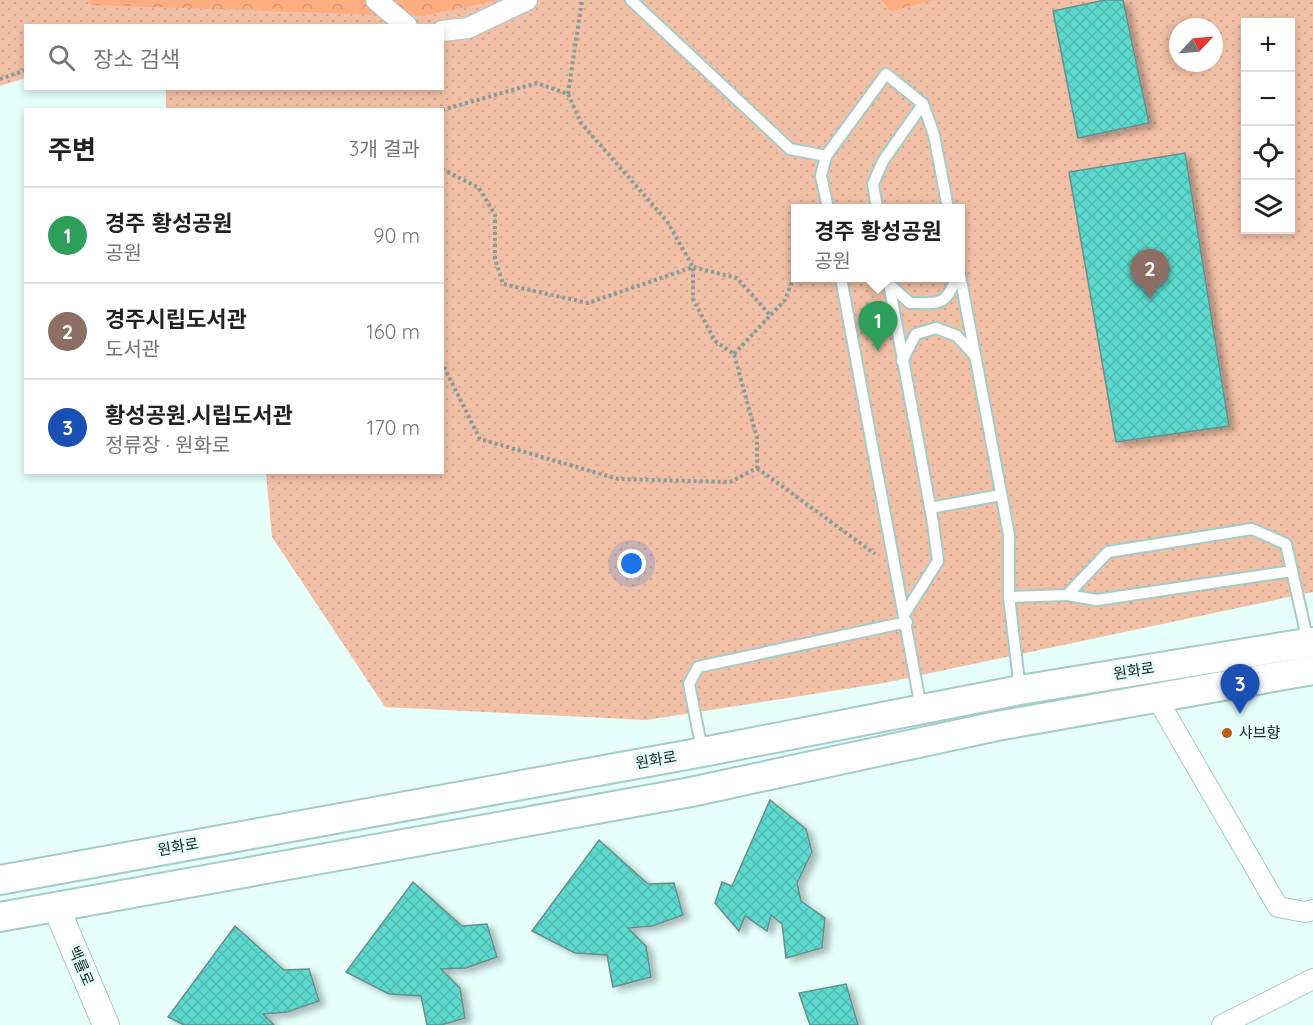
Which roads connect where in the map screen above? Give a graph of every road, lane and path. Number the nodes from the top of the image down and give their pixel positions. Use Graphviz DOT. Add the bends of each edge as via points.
graph roads {
  1 [pos="376,0"];
  2 [pos="527,0"];
  3 [pos="582,0"];
  4 [pos="631,0"];
  5 [pos="405,24"];
  6 [pos="444,31"];
  7 [pos="24,71"];
  8 [pos="0,79"];
  9 [pos="568,94"];
  10 [pos="923,104"];
  11 [pos="444,109"];
  12 [pos="826,156"];
  13 [pos="444,170"];
  14 [pos="827,204"];
  15 [pos="876,204"];
  16 [pos="947,204"];
  17 [pos="693,267"];
  18 [pos="791,282"];
  19 [pos="842,282"];
  20 [pos="889,282"];
  21 [pos="890,282"];
  22 [pos="955,282"];
  23 [pos="961,282"];
  24 [pos="771,316"];
  25 [pos="734,354"];
  26 [pos="976,356"];
  27 [pos="902,361"];
  28 [pos="444,367"];
  29 [pos="757,468"];
  30 [pos="1001,495"];
  31 [pos="930,508"];
  32 [pos="897,569"];
  33 [pos="1292,571"];
  34 [pos="1067,595"];
  35 [pos="1009,597"];
  36 [pos="906,618"];
  37 [pos="1311,651"];
  38 [pos="1020,690"];
  39 [pos="1156,698"];
  40 [pos="921,709"];
  41 [pos="703,752"];
  42 [pos="41,872"];
  43 [pos="0,880"];
  44 [pos="56,907"];
  45 [pos="1313,910"];
  46 [pos="0,917"];
  47 [pos="1313,979"];
  48 [pos="106,1025"];
  49 [pos="1222,1025"];
  1 -- 5 [label="street"];
  2 -- 6 [label="street" via="468,28"];
  3 -- 9 [label="path"];
  4 -- 12 [label="lane" via="790,149"];
  7 -- 8 [label="path"];
  9 -- 11 [label="path" via="537,83"];
  9 -- 17 [label="path" via="581,123 667,222"];
  10 -- 12 [label="lane" via="886,74"];
  10 -- 15 [label="lane" via="883,161 873,184"];
  10 -- 16 [label="lane" via="934,135"];
  12 -- 14 [label="lane" via="821,176"];
  13 -- 17 [label="path" via="478,188 495,215 495,259 503,284 588,303"];
  17 -- 24 [label="path" via="737,278"];
  17 -- 25 [label="path" via="693,299 716,341"];
  18 -- 24 [label="path" via="785,300"];
  19 -- 32 [label="lane"];
  20 -- 27 [label="lane"];
  21 -- 22 [label="lane" via="910,303 939,303 951,294"];
  23 -- 26 [label="lane"];
  24 -- 25 [label="path"];
  25 -- 29 [label="path" via="757,438"];
  26 -- 27 [label="lane" via="957,336 936,328 916,334"];
  26 -- 30 [label="lane"];
  27 -- 31 [label="lane"];
  28 -- 29 [label="path" via="480,439 618,479 730,482"];
  29 -- 32 [label="path"];
  30 -- 31 [label="lane"];
  30 -- 35 [label="lane" via="1009,535"];
  31 -- 36 [label="lane" via="938,561"];
  32 -- 36 [label="lane"];
  33 -- 34 [label="lane" via="1097,600"];
  33 -- 34 [label="lane" via="1286,544 1252,529 1108,552"];
  33 -- 37 [label="lane"];
  34 -- 35 [label="lane"];
  35 -- 38 [label="lane"];
  36 -- 40 [label="lane"];
  36 -- 41 [label="lane" via="698,667 689,684"];
  37 -- 38 [label="main road, 원화로"];
  37 -- 39 [label="main road, 원화로"];
  38 -- 40 [label="main road, 원화로"];
  39 -- 44 [label="main road, 원화로" via="997,726 691,792"];
  39 -- 45 [label="street, 원화로" via="1278,907"];
  40 -- 41 [label="main road, 원화로"];
  41 -- 42 [label="main road, 원화로"];
  42 -- 43 [label="main road, 원화로"];
  42 -- 44 [label="main road"];
  44 -- 46 [label="main road, 원화로"];
  44 -- 48 [label="street, 백률로"];
  47 -- 49 [label="street"];
}
